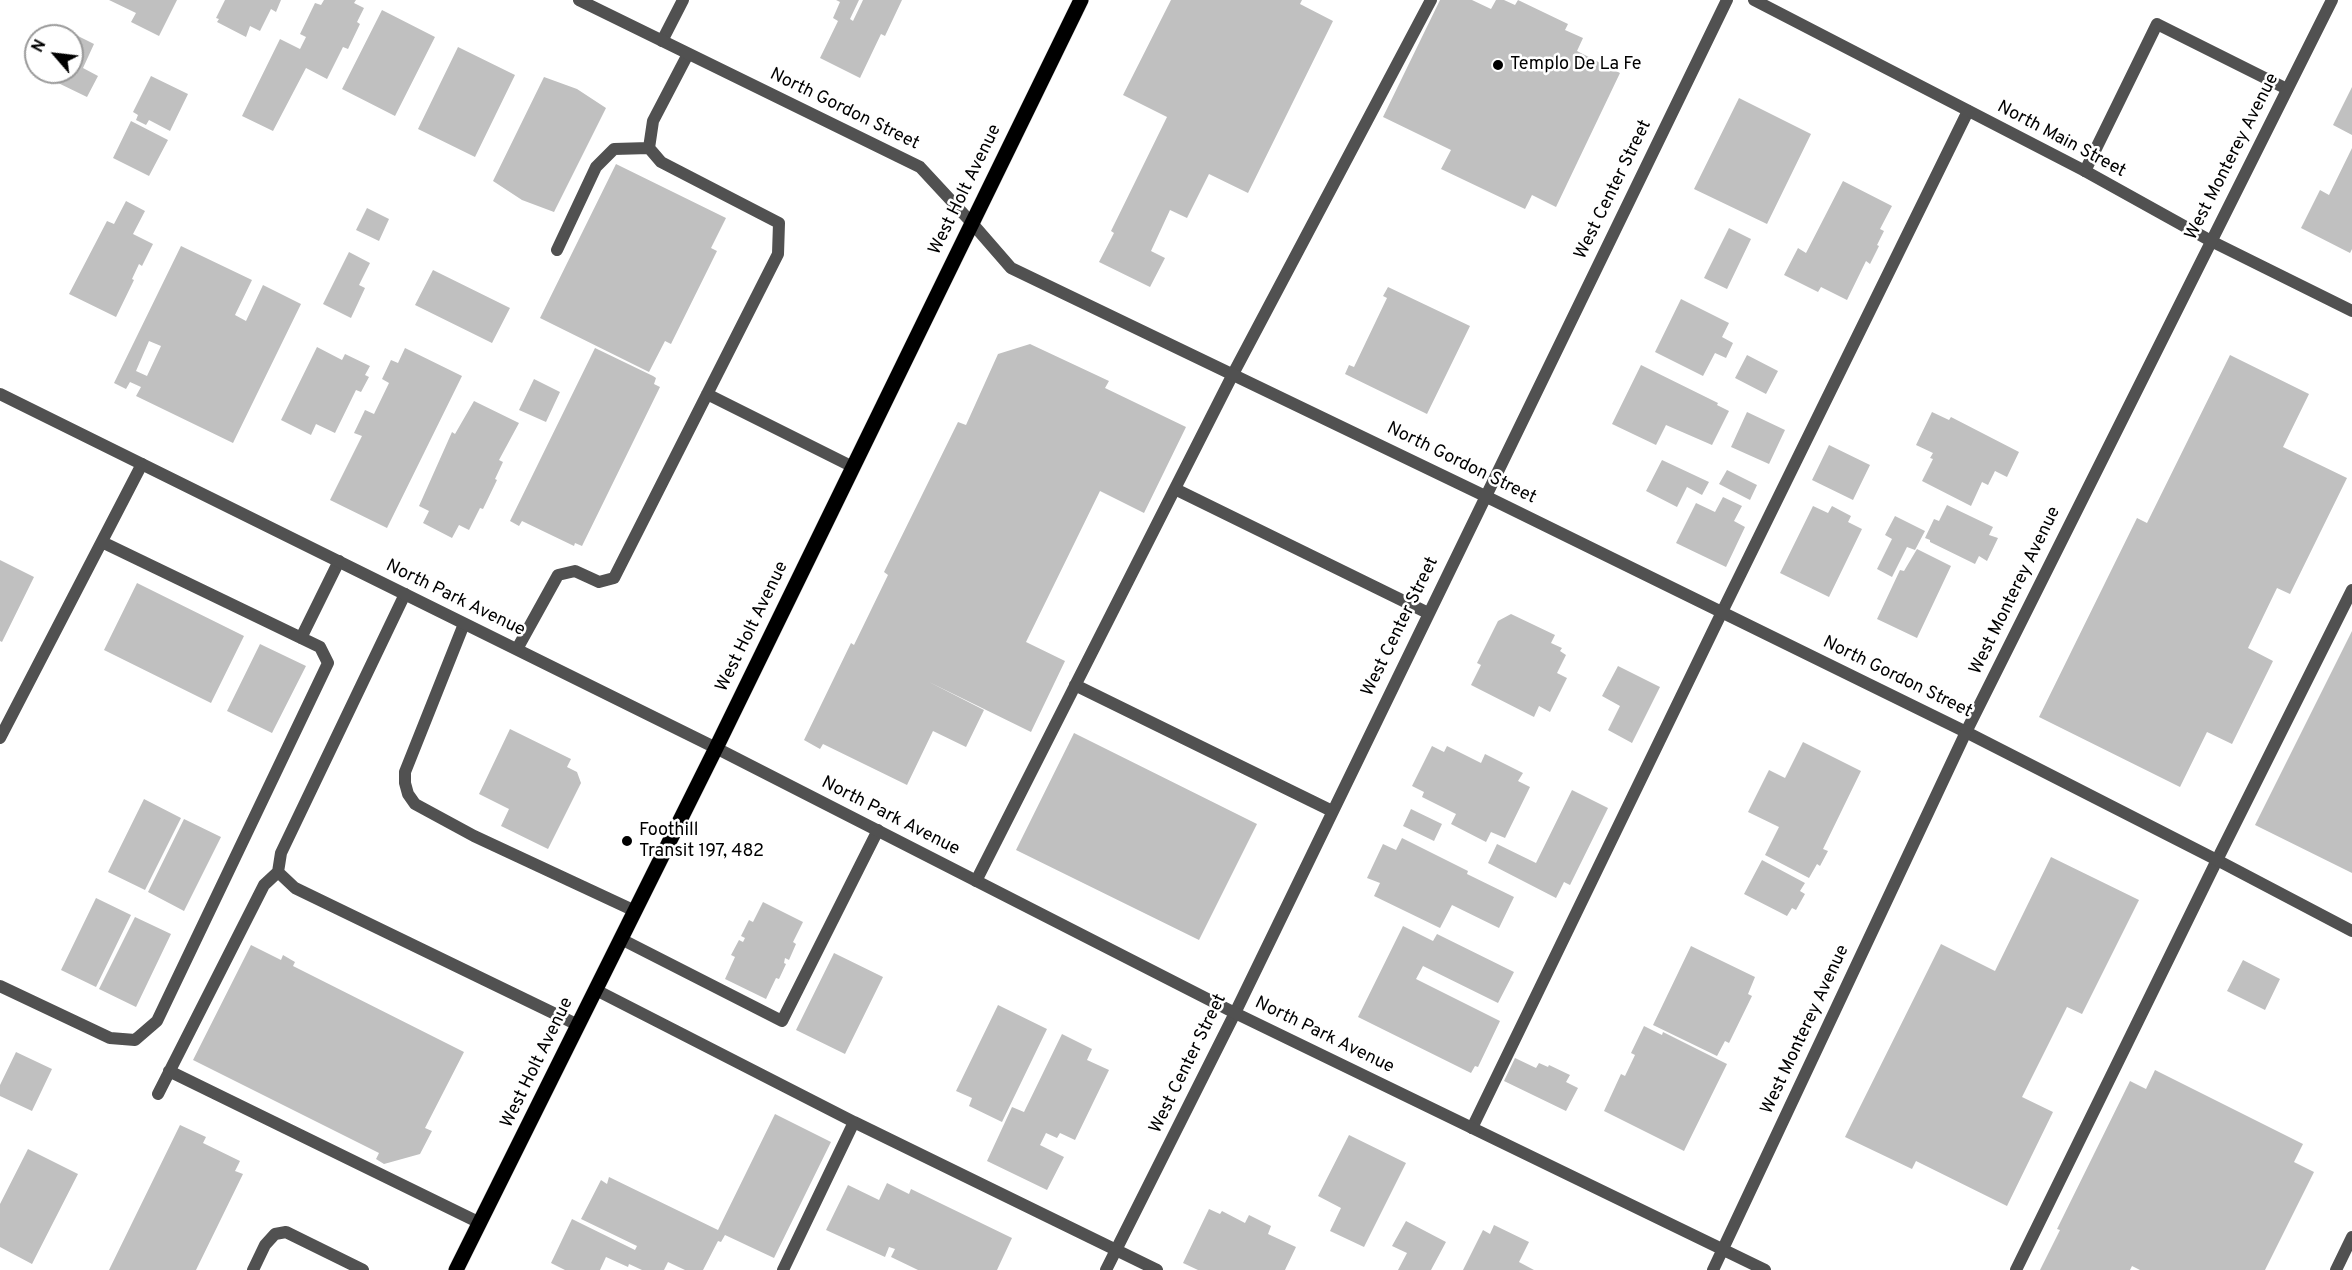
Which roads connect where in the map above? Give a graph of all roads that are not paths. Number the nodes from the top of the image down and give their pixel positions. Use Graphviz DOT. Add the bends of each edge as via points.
graph roads {
  1 [pos="579,0"];
  2 [pos="683,0"];
  3 [pos="1081,0"];
  4 [pos="1431,0"];
  5 [pos="1727,0"];
  6 [pos="1754,0"];
  7 [pos="2332,0"];
  8 [pos="662,41"];
  9 [pos="688,54"];
  10 [pos="2287,89"];
  11 [pos="1968,111"];
  12 [pos="649,148"];
  13 [pos="2085,171"];
  14 [pos="971,222"];
  15 [pos="2211,241"];
  16 [pos="558,250"];
  17 [pos="2352,311"];
  18 [pos="1233,374"];
  19 [pos="0,394"];
  20 [pos="707,394"];
  21 [pos="142,464"];
  22 [pos="853,467"];
  23 [pos="1175,489"];
  24 [pos="1485,496"];
  25 [pos="102,542"];
  26 [pos="339,561"];
  27 [pos="2352,590"];
  28 [pos="405,594"];
  29 [pos="1722,612"];
  30 [pos="1428,613"];
  31 [pos="464,624"];
  32 [pos="301,638"];
  33 [pos="517,649"];
  34 [pos="1075,685"];
  35 [pos="1966,732"];
  36 [pos="0,738"];
  37 [pos="716,748"];
  38 [pos="1332,811"];
  39 [pos="878,830"];
  40 [pos="2217,860"];
  41 [pos="278,872"];
  42 [pos="976,881"];
  43 [pos="635,911"];
  44 [pos="2352,932"];
  45 [pos="621,939"];
  46 [pos="0,986"];
  47 [pos="596,990"];
  48 [pos="1235,1013"];
  49 [pos="578,1025"];
  50 [pos="169,1071"];
  51 [pos="158,1094"];
  52 [pos="854,1122"];
  53 [pos="1472,1128"];
  54 [pos="480,1223"];
  55 [pos="2352,1237"];
  56 [pos="1116,1250"];
  57 [pos="1723,1250"];
  58 [pos="338,1258"];
  59 [pos="253,1270"];
  60 [pos="332,1270"];
  61 [pos="363,1270"];
  62 [pos="456,1270"];
  63 [pos="783,1270"];
  64 [pos="1106,1270"];
  65 [pos="1157,1270"];
  66 [pos="1713,1270"];
  67 [pos="1765,1270"];
  68 [pos="2016,1270"];
  69 [pos="2336,1270"];
  1 -- 8 [label="street, North Gordon Street"];
  2 -- 8 [label="street"];
  3 -- 14 [label="main road, West Holt Avenue"];
  4 -- 18 [label="street"];
  5 -- 24 [label="street, West Center Street"];
  6 -- 11 [label="street, North Main Street"];
  7 -- 10 [label="street, West Monterey Avenue"];
  8 -- 9 [label="street, North Gordon Street"];
  9 -- 12 [label="street" via="653,121"];
  9 -- 14 [label="street, North Gordon Street" via="920,167"];
  10 -- 13 [label="street" via="2157,24"];
  10 -- 15 [label="street, West Monterey Avenue"];
  11 -- 13 [label="street, North Main Street"];
  11 -- 29 [label="street"];
  12 -- 16 [label="street" via="614,149 596,167"];
  12 -- 20 [label="street" via="661,162 779,223 778,254"];
  13 -- 15 [label="street, North Main Street"];
  14 -- 18 [label="street, North Gordon Street" via="1011,268"];
  14 -- 22 [label="main road, West Holt Avenue"];
  15 -- 17 [label="street, North Main Street"];
  15 -- 35 [label="street, West Monterey Avenue"];
  18 -- 23 [label="street"];
  18 -- 24 [label="street, North Gordon Street"];
  19 -- 21 [label="street, North Park Avenue"];
  20 -- 22 [label="street"];
  20 -- 33 [label="street" via="614,578 599,582 574,571 558,574"];
  21 -- 25 [label="street"];
  21 -- 26 [label="street, North Park Avenue"];
  22 -- 37 [label="main road, West Holt Avenue"];
  23 -- 30 [label="street"];
  23 -- 34 [label="street"];
  24 -- 29 [label="street, North Gordon Street"];
  24 -- 30 [label="street, West Center Street"];
  25 -- 32 [label="street"];
  25 -- 36 [label="street"];
  26 -- 28 [label="street, North Park Avenue"];
  26 -- 32 [label="street"];
  27 -- 40 [label="street"];
  28 -- 31 [label="street, North Park Avenue"];
  28 -- 41 [label="street" via="281,853"];
  29 -- 35 [label="street, North Gordon Street"];
  29 -- 53 [label="street"];
  30 -- 38 [label="street, West Center Street"];
  31 -- 33 [label="street, North Park Avenue"];
  31 -- 43 [label="street" via="405,772 408,795 415,804 474,836"];
  32 -- 46 [label="street" via="320,647 328,663 157,1021 135,1040 110,1038"];
  33 -- 37 [label="street, North Park Avenue"];
  34 -- 38 [label="street"];
  34 -- 42 [label="street"];
  35 -- 40 [label="street, North Gordon Street"];
  35 -- 57 [label="street, West Monterey Avenue"];
  37 -- 39 [label="street, North Park Avenue"];
  37 -- 43 [label="main road, West Holt Avenue"];
  38 -- 48 [label="street, West Center Street"];
  39 -- 42 [label="street, North Park Avenue"];
  39 -- 45 [label="street" via="782,1021"];
  40 -- 44 [label="street, North Gordon Street"];
  40 -- 68 [label="street"];
  41 -- 49 [label="street" via="295,888"];
  41 -- 50 [label="street" via="264,885"];
  42 -- 48 [label="street, North Park Avenue"];
  43 -- 45 [label="main road, West Holt Avenue"];
  45 -- 47 [label="main road, West Holt Avenue"];
  47 -- 49 [label="main road, West Holt Avenue"];
  47 -- 52 [label="street"];
  48 -- 53 [label="street, North Park Avenue"];
  48 -- 56 [label="street, West Center Street"];
  49 -- 54 [label="main road, West Holt Avenue"];
  50 -- 51 [label="street"];
  50 -- 54 [label="street"];
  52 -- 56 [label="street"];
  52 -- 63 [label="street"];
  53 -- 57 [label="street, North Park Avenue"];
  54 -- 62 [label="main road, West Holt Avenue"];
  55 -- 69 [label="street"];
  56 -- 64 [label="street, West Center Street"];
  56 -- 65 [label="street"];
  57 -- 66 [label="street, West Monterey Avenue"];
  57 -- 67 [label="street, North Park Avenue"];
  58 -- 59 [label="street" via="286,1232 275,1234 265,1245"];
  58 -- 60 [label="street"];
  58 -- 61 [label="street"];
}
